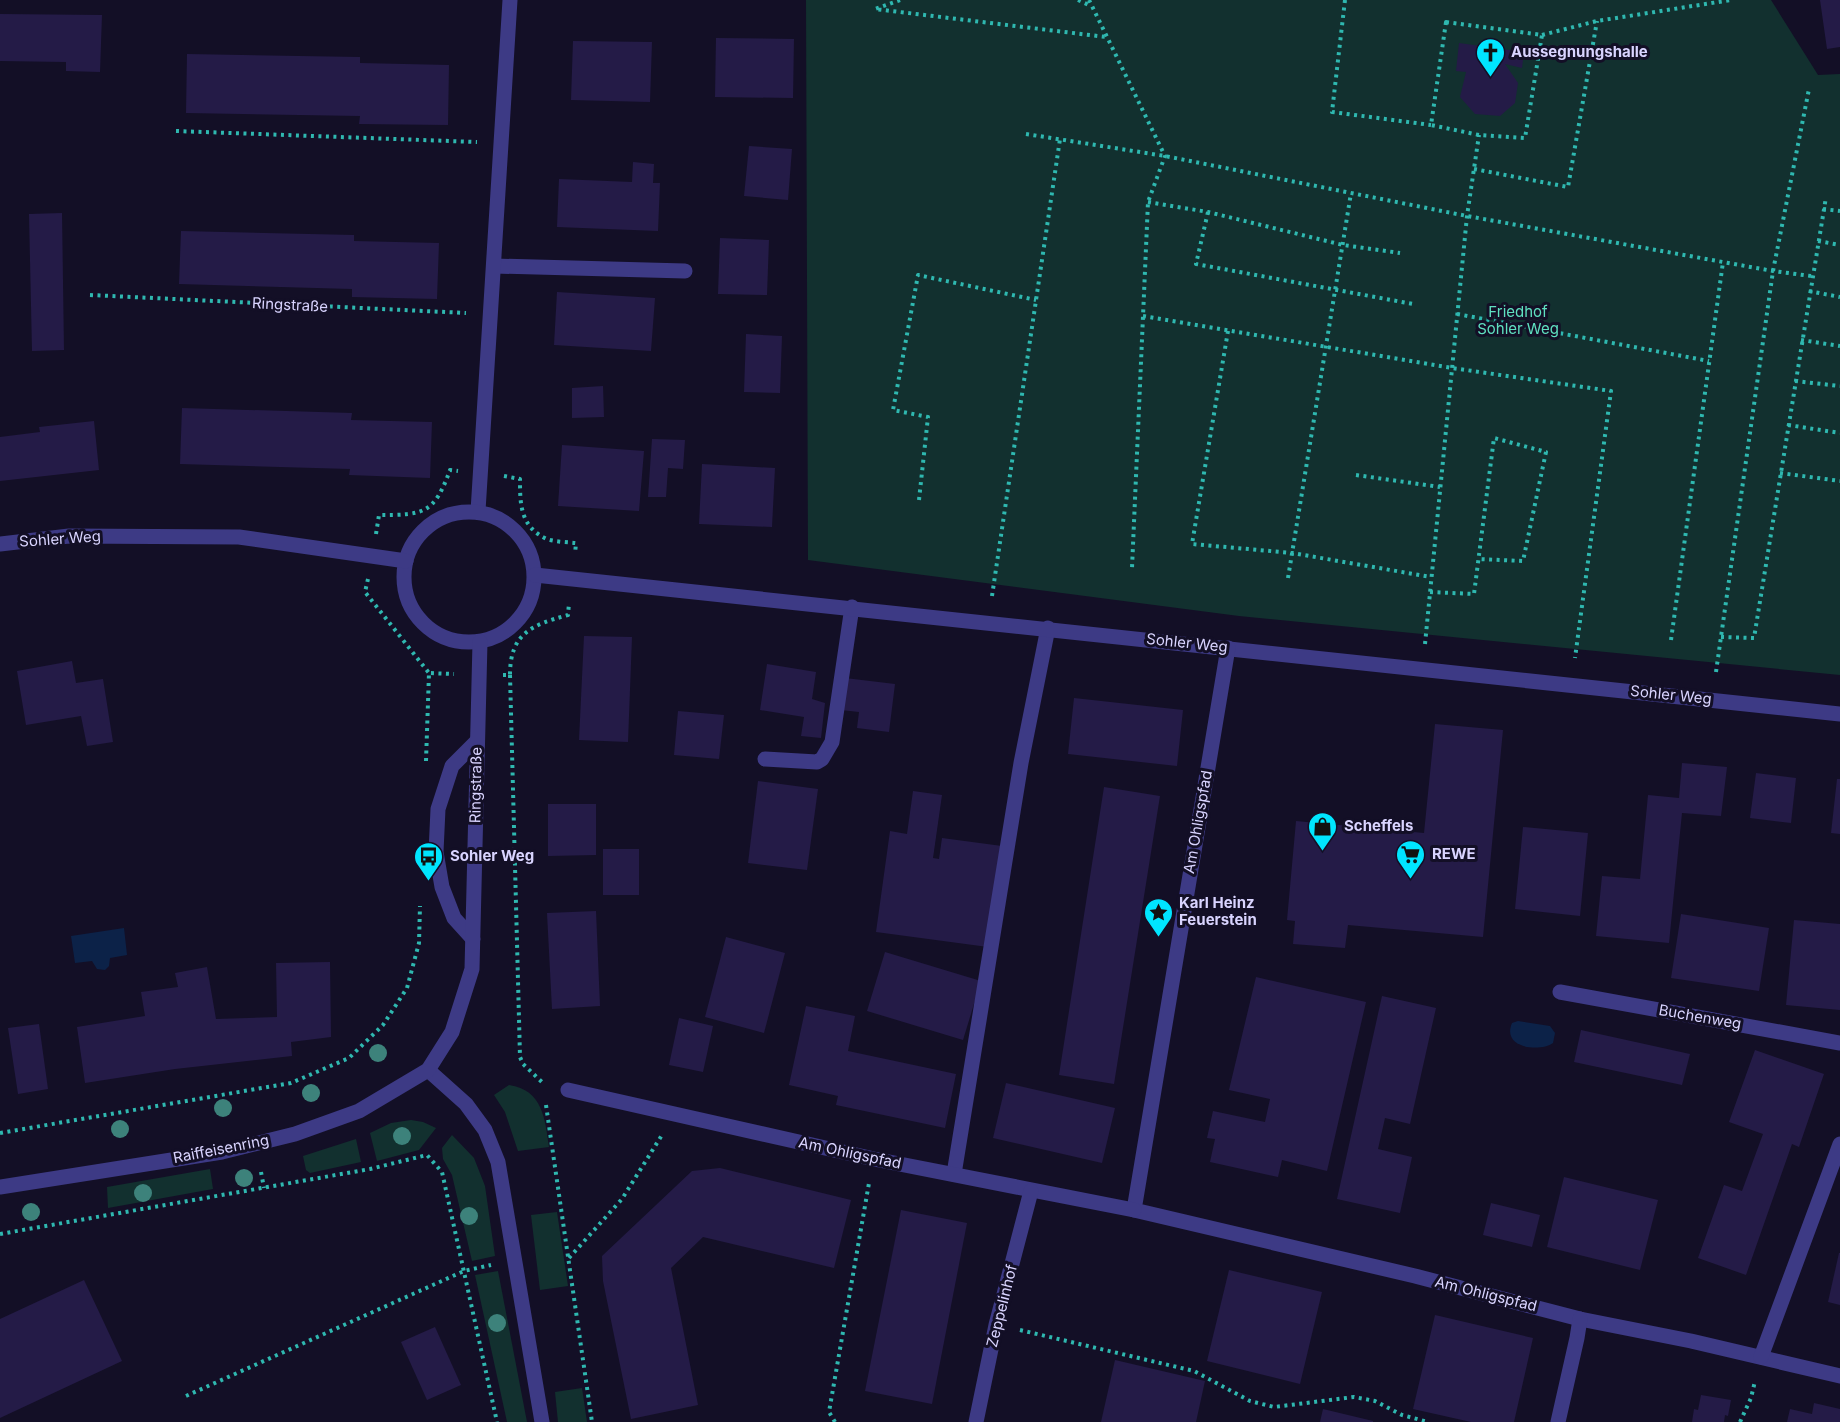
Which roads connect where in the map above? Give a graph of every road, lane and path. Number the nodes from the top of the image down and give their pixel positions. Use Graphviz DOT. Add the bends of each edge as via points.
graph roads {
  1 [pos="510,0"];
  2 [pos="900,0"];
  3 [pos="1078,0"];
  4 [pos="1089,0"];
  5 [pos="1345,0"];
  6 [pos="1731,0"];
  7 [pos="1092,6"];
  8 [pos="1598,21"];
  9 [pos="1542,35"];
  10 [pos="1107,37"];
  11 [pos="1809,89"];
  12 [pos="1431,125"];
  13 [pos="176,130"];
  14 [pos="1026,134"];
  15 [pos="1479,135"];
  16 [pos="1060,139"];
  17 [pos="501,143"];
  18 [pos="1165,156"];
  19 [pos="1474,169"];
  20 [pos="1352,193"];
  21 [pos="1826,197"];
  22 [pos="1148,202"];
  23 [pos="1823,209"];
  24 [pos="1840,211"];
  25 [pos="1208,212"];
  26 [pos="1467,216"];
  27 [pos="1818,242"];
  28 [pos="1343,245"];
  29 [pos="1840,245"];
  30 [pos="1400,253"];
  31 [pos="1723,262"];
  32 [pos="494,266"];
  33 [pos="686,271"];
  34 [pos="1773,271"];
  35 [pos="1811,276"];
  36 [pos="1336,288"];
  37 [pos="1809,291"];
  38 [pos="90,295"];
  39 [pos="1840,297"];
  40 [pos="1036,300"];
  41 [pos="1413,304"];
  42 [pos="491,314"];
  43 [pos="1457,314"];
  44 [pos="1143,316"];
  45 [pos="1228,331"];
  46 [pos="1801,340"];
  47 [pos="1840,346"];
  48 [pos="1326,347"];
  49 [pos="1709,361"];
  50 [pos="1452,368"];
  51 [pos="1794,381"];
  52 [pos="1840,386"];
  53 [pos="1788,425"];
  54 [pos="1840,433"];
  55 [pos="481,472"];
  56 [pos="1780,472"];
  57 [pos="1356,475"];
  58 [pos="1840,481"];
  59 [pos="1440,487"];
  60 [pos="919,500"];
  61 [pos="478,512"];
  62 [pos="0,544"];
  63 [pos="1293,553"];
  64 [pos="372,556"];
  65 [pos="1478,559"];
  66 [pos="406,561"];
  67 [pos="1132,568"];
  68 [pos="535,575"];
  69 [pos="1431,577"];
  70 [pos="572,578"];
  71 [pos="1288,578"];
  72 [pos="1430,592"];
  73 [pos="992,596"];
  74 [pos="852,608"];
  75 [pos="1048,628"];
  76 [pos="1721,637"];
  77 [pos="1671,640"];
  78 [pos="480,642"];
  79 [pos="1425,644"];
  80 [pos="1228,648"];
  81 [pos="1575,658"];
  82 [pos="1716,672"];
  83 [pos="429,673"];
  84 [pos="479,674"];
  85 [pos="510,675"];
  86 [pos="1840,714"];
  87 [pos="477,741"];
  88 [pos="765,759"];
  89 [pos="425,767"];
  90 [pos="421,896"];
  91 [pos="473,939"];
  92 [pos="1560,992"];
  93 [pos="452,1032"];
  94 [pos="1840,1043"];
  95 [pos="428,1070"];
  96 [pos="543,1084"];
  97 [pos="568,1090"];
  98 [pos="674,1114"];
  99 [pos="0,1134"];
  100 [pos="1840,1144"];
  101 [pos="874,1159"];
  102 [pos="261,1172"];
  103 [pos="954,1174"];
  104 [pos="0,1187"];
  105 [pos="264,1188"];
  106 [pos="1031,1191"];
  107 [pos="1134,1210"];
  108 [pos="0,1234"];
  109 [pos="568,1258"];
  110 [pos="515,1259"];
  111 [pos="464,1270"];
  112 [pos="1580,1318"];
  113 [pos="996,1324"];
  114 [pos="1761,1357"];
  115 [pos="1840,1376"];
  116 [pos="186,1396"];
  117 [pos="496,1422"];
  118 [pos="542,1422"];
  119 [pos="592,1422"];
  120 [pos="835,1422"];
  121 [pos="976,1422"];
  122 [pos="1428,1422"];
  123 [pos="1558,1422"];
  124 [pos="1740,1422"];
  1 -- 17 [label="street"];
  2 -- 10 [label="path" via="875,9"];
  3 -- 7 [label="path"];
  4 -- 7 [label="path"];
  5 -- 12 [label="path" via="1332,112"];
  6 -- 8 [label="path"];
  7 -- 10 [label="path"];
  8 -- 9 [label="path"];
  8 -- 19 [label="path" via="1568,187"];
  9 -- 12 [label="path" via="1446,22"];
  9 -- 15 [label="path" via="1525,138"];
  10 -- 18 [label="path"];
  11 -- 34 [label="path"];
  12 -- 15 [label="path"];
  13 -- 17 [label="path"];
  14 -- 16 [label="path"];
  15 -- 19 [label="path"];
  16 -- 18 [label="path"];
  16 -- 40 [label="path"];
  17 -- 32 [label="street"];
  18 -- 20 [label="path"];
  18 -- 22 [label="path"];
  19 -- 26 [label="path"];
  20 -- 26 [label="path"];
  20 -- 28 [label="path"];
  21 -- 23 [label="path"];
  22 -- 25 [label="path"];
  22 -- 44 [label="path"];
  23 -- 24 [label="path"];
  23 -- 27 [label="path"];
  25 -- 28 [label="path"];
  25 -- 36 [label="path" via="1196,264"];
  26 -- 31 [label="path"];
  26 -- 43 [label="path"];
  27 -- 29 [label="path"];
  27 -- 35 [label="path"];
  28 -- 30 [label="path"];
  28 -- 36 [label="path"];
  31 -- 34 [label="path"];
  31 -- 49 [label="path"];
  32 -- 33 [label="street"];
  32 -- 42 [label="street"];
  34 -- 35 [label="path"];
  34 -- 76 [label="path"];
  35 -- 37 [label="path"];
  36 -- 41 [label="path"];
  36 -- 48 [label="path"];
  37 -- 39 [label="path"];
  37 -- 46 [label="path"];
  38 -- 42 [label="path, Ringstraße"];
  40 -- 60 [label="path" via="918,276 893,410 928,417"];
  40 -- 73 [label="path"];
  42 -- 55 [label="street"];
  43 -- 49 [label="path"];
  43 -- 50 [label="path"];
  44 -- 45 [label="path"];
  44 -- 67 [label="path"];
  45 -- 48 [label="path"];
  45 -- 63 [label="path" via="1192,544"];
  46 -- 47 [label="path"];
  46 -- 51 [label="path"];
  48 -- 50 [label="path"];
  48 -- 63 [label="path"];
  49 -- 77 [label="path"];
  50 -- 59 [label="path"];
  50 -- 81 [label="path" via="1611,391"];
  51 -- 52 [label="path"];
  51 -- 53 [label="path"];
  53 -- 54 [label="path"];
  53 -- 56 [label="path"];
  55 -- 61 [label="street"];
  55 -- 64 [label="path" via="450,470 441,493 427,509 411,515 380,515"];
  55 -- 70 [label="path" via="520,479 520,509 528,525 548,539 576,543"];
  56 -- 58 [label="path"];
  56 -- 76 [label="path" via="1754,638"];
  57 -- 59 [label="path"];
  59 -- 69 [label="path"];
  61 -- 66 [label="street" via="447,515 432,522 411,546"];
  61 -- 68 [label="street" via="500,519 518,533 530,552"];
  62 -- 64 [label="street, Sohler Weg" via="69,536 239,537"];
  63 -- 69 [label="path"];
  63 -- 71 [label="path"];
  64 -- 66 [label="street, Sohler Weg"];
  64 -- 83 [label="path" via="365,592"];
  65 -- 65 [label="path" via="1494,438 1546,452 1523,561"];
  65 -- 72 [label="path" via="1474,594"];
  66 -- 78 [label="street" via="404,587 413,611 430,630 454,641"];
  68 -- 70 [label="street, Sohler Weg"];
  68 -- 78 [label="street" via="531,598 520,618 502,634"];
  69 -- 72 [label="path"];
  70 -- 74 [label="street, Sohler Weg"];
  70 -- 85 [label="path" via="568,615 540,623 521,636 510,657"];
  72 -- 79 [label="path"];
  74 -- 75 [label="street, Sohler Weg"];
  74 -- 88 [label="street" via="832,742 817,762"];
  75 -- 80 [label="street, Sohler Weg"];
  75 -- 103 [label="street"];
  76 -- 82 [label="path"];
  78 -- 84 [label="street, Ringstraße"];
  80 -- 86 [label="street, Sohler Weg"];
  80 -- 107 [label="street, Am Ohligspfad"];
  83 -- 84 [label="path"];
  83 -- 89 [label="path"];
  84 -- 85 [label="path"];
  84 -- 87 [label="street, Ringstraße"];
  85 -- 96 [label="path" via="520,1058"];
  87 -- 91 [label="street, Ringstraße"];
  87 -- 91 [label="street" via="452,766 438,809 436,852 442,887 454,918"];
  90 -- 99 [label="path" via="419,943 407,988 383,1025 349,1058 291,1083"];
  91 -- 93 [label="street, Ringstraße" via="472,969"];
  92 -- 94 [label="street, Buchenweg"];
  93 -- 95 [label="street, Raiffeisenring"];
  95 -- 104 [label="street, Raiffeisenring" via="359,1111 295,1134 222,1152"];
  95 -- 110 [label="street" via="466,1104 485,1130 498,1162"];
  96 -- 97 [label="path"];
  96 -- 109 [label="path"];
  97 -- 98 [label="street, Am Ohligspfad"];
  98 -- 101 [label="street, Am Ohligspfad"];
  98 -- 109 [label="path" via="622,1199"];
  100 -- 114 [label="street"];
  101 -- 103 [label="street, Am Ohligspfad"];
  101 -- 120 [label="path" via="829,1412"];
  102 -- 105 [label="path"];
  103 -- 106 [label="street, Am Ohligspfad"];
  105 -- 108 [label="path"];
  105 -- 111 [label="path" via="427,1155 442,1172"];
  106 -- 107 [label="street, Am Ohligspfad"];
  106 -- 113 [label="street, Zeppelinhof"];
  107 -- 112 [label="street, Am Ohligspfad"];
  109 -- 119 [label="path"];
  110 -- 111 [label="path"];
  110 -- 118 [label="street"];
  111 -- 116 [label="path"];
  111 -- 117 [label="path"];
  112 -- 114 [label="street, Am Ohligspfad"];
  112 -- 123 [label="street"];
  113 -- 121 [label="street, Zeppelinhof"];
  113 -- 122 [label="path" via="1194,1371 1251,1401 1274,1407 1354,1397"];
  114 -- 115 [label="street, Am Ohligspfad"];
  114 -- 124 [label="path" via="1751,1398"];
}
